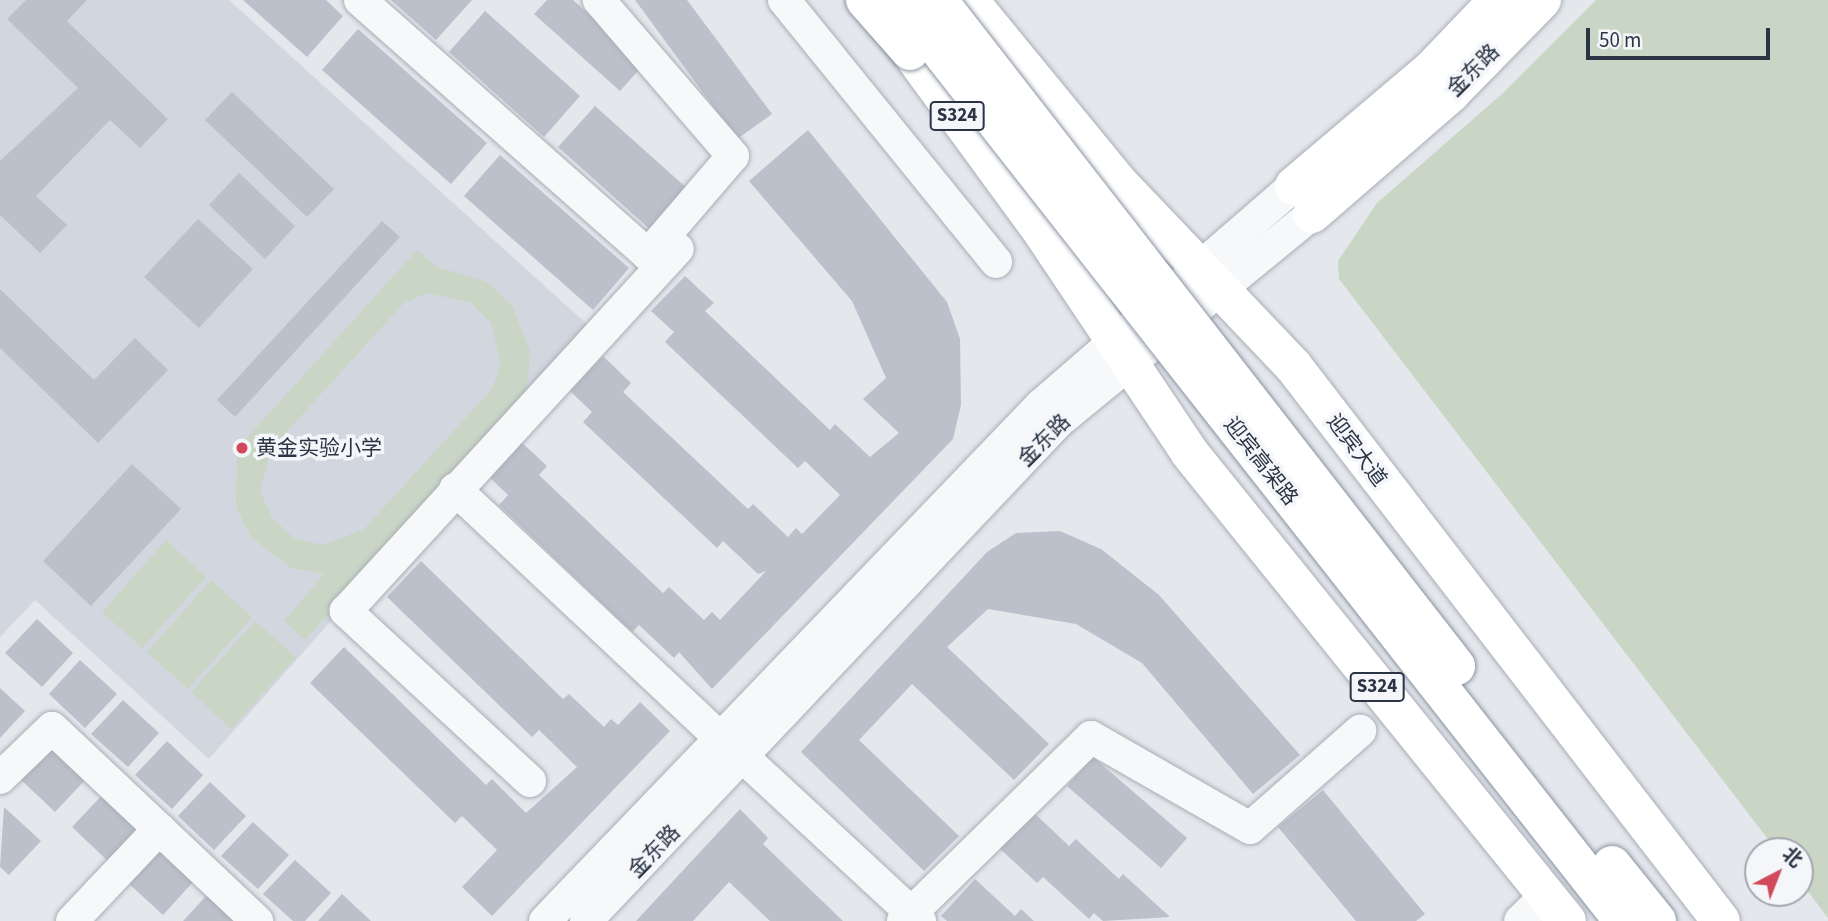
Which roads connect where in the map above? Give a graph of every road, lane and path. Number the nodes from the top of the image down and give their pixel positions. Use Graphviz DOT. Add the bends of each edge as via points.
graph roads {
  1 [pos="360,0"];
  2 [pos="600,0"];
  3 [pos="784,0"];
  4 [pos="866,0"];
  5 [pos="872,0"];
  6 [pos="900,0"];
  7 [pos="938,0"];
  8 [pos="969,0"];
  9 [pos="1498,0"];
  10 [pos="1542,0"];
  11 [pos="1303,200"];
  12 [pos="678,249"];
  13 [pos="996,262"];
  14 [pos="1210,279"];
  15 [pos="1151,323"];
  16 [pos="1122,352"];
  17 [pos="456,489"];
  18 [pos="1360,731"];
  19 [pos="733,749"];
  20 [pos="0,778"];
  21 [pos="530,781"];
  22 [pos="159,829"];
  23 [pos="1544,913"];
  24 [pos="911,918"];
  25 [pos="72,921"];
  26 [pos="257,921"];
  27 [pos="545,921"];
  28 [pos="586,921"];
  29 [pos="1623,921"];
  30 [pos="1657,921"];
  31 [pos="1721,921"];
  1 -- 2 [label="street" via="648,255 733,156"];
  3 -- 13 [label="street"];
  4 -- 15 [label="main road, bridge"];
  5 -- 16 [label="main road, S324"];
  6 -- 15 [label="main road, 迎宾高架路, bridge"];
  7 -- 30 [label="main road, 迎宾高架路, bridge"];
  8 -- 14 [label="main road, 迎宾大道" via="1118,182"];
  9 -- 11 [label="main road, 金东路"];
  10 -- 11 [label="main road, 金东路" via="1451,93"];
  11 -- 14 [label="street, 金东路"];
  12 -- 17 [label="street"];
  14 -- 16 [label="street, 金东路"];
  14 -- 31 [label="main road, 迎宾大道" via="1294,367"];
  15 -- 29 [label="main road, 迎宾高架路, bridge"];
  16 -- 19 [label="street, 金东路" via="1041,405"];
  16 -- 23 [label="main road, S324" via="1189,452"];
  17 -- 19 [label="street"];
  17 -- 21 [label="street" via="346,611"];
  18 -- 24 [label="street" via="1250,828 1091,737"];
  19 -- 24 [label="street"];
  19 -- 27 [label="street, 金东路"];
  19 -- 28 [label="street, 金东路"];
  20 -- 22 [label="street" via="52,728"];
  22 -- 25 [label="street"];
  22 -- 26 [label="street"];
}
